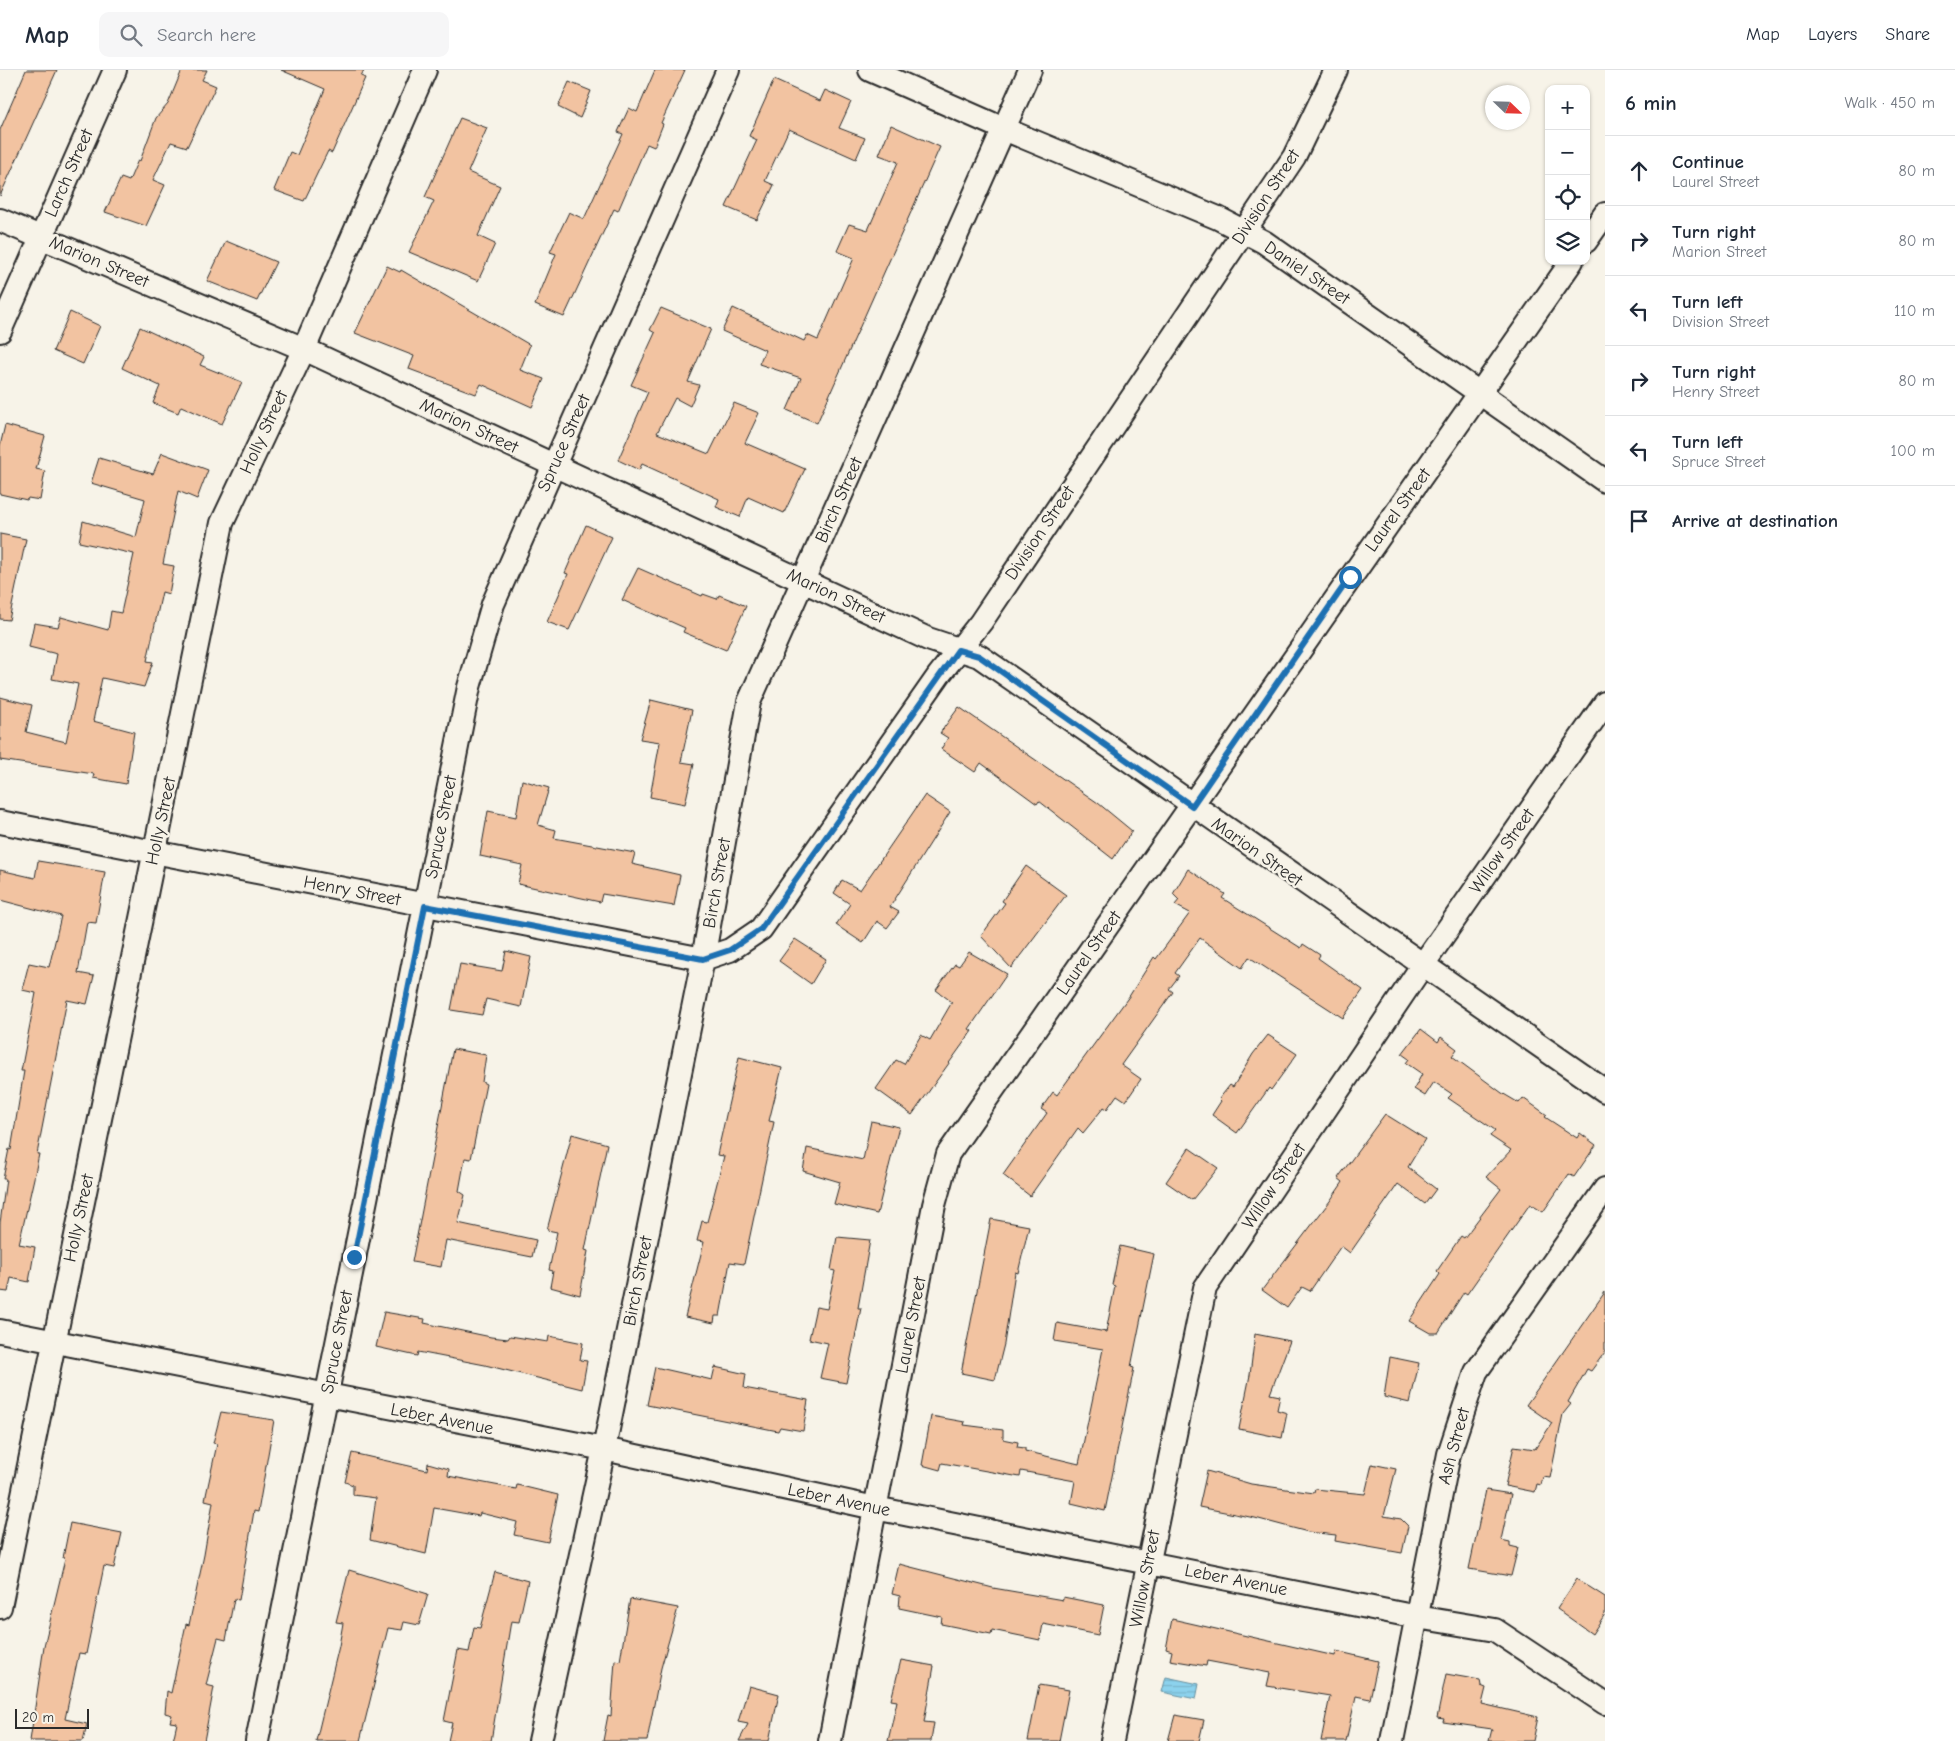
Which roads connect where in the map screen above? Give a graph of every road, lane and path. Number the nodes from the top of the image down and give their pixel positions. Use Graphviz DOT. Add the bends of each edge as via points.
graph roads {
  1 [pos="114,70"];
  2 [pos="425,70"];
  3 [pos="728,70"];
  4 [pos="870,70"];
  5 [pos="1030,70"];
  6 [pos="1336,70"];
  7 [pos="1004,129"];
  8 [pos="1605,214"];
  9 [pos="0,220"];
  10 [pos="1243,233"];
  11 [pos="1590,235"];
  12 [pos="41,237"];
  13 [pos="1569,265"];
  14 [pos="0,331"];
  15 [pos="304,349"];
  16 [pos="1482,393"];
  17 [pos="554,465"];
  18 [pos="1605,481"];
  19 [pos="803,581"];
  20 [pos="958,650"];
  21 [pos="1605,703"];
  22 [pos="1192,806"];
  23 [pos="0,822"];
  24 [pos="154,852"];
  25 [pos="425,906"];
  26 [pos="703,959"];
  27 [pos="1422,966"];
  28 [pos="1605,1092"];
  29 [pos="1605,1189"];
  30 [pos="0,1331"];
  31 [pos="54,1342"];
  32 [pos="326,1397"];
  33 [pos="604,1449"];
  34 [pos="875,1508"];
  35 [pos="1148,1563"];
  36 [pos="0,1606"];
  37 [pos="1417,1617"];
  38 [pos="1601,1693"];
  39 [pos="257,1741"];
  40 [pos="540,1741"];
  41 [pos="830,1741"];
  42 [pos="1112,1741"];
  43 [pos="1392,1741"];
  1 -- 12 [label="street, Larch Street"];
  2 -- 15 [label="street, Holly Street"];
  3 -- 17 [label="street, Spruce Street"];
  4 -- 7 [label="street, Daniel Street"];
  5 -- 7 [label="street, Birch Street"];
  6 -- 10 [label="street, Division Street" via="1294,157"];
  7 -- 10 [label="street, Daniel Street" via="1218,218"];
  7 -- 19 [label="street, Birch Street"];
  8 -- 11 [label="street"];
  9 -- 12 [label="street, Marion Street"];
  10 -- 16 [label="street, Daniel Street" via="1264,242"];
  10 -- 20 [label="street, Division Street" via="981,622"];
  12 -- 14 [label="street, Larch Street"];
  12 -- 15 [label="street, Marion Street"];
  13 -- 16 [label="street, Laurel Street"];
  15 -- 17 [label="street, Marion Street"];
  15 -- 24 [label="street, Holly Street" via="222,523"];
  16 -- 18 [label="street, Daniel Street"];
  16 -- 22 [label="street, Laurel Street"];
  17 -- 19 [label="street, Marion Street"];
  17 -- 25 [label="street, Spruce Street" via="493,604 469,687"];
  19 -- 20 [label="street, Marion Street"];
  19 -- 26 [label="street, Birch Street" via="749,702"];
  20 -- 22 [label="street, Marion Street" via="979,656"];
  20 -- 26 [label="street, Division Street" via="761,929 730,950"];
  21 -- 27 [label="street, Willow Street"];
  22 -- 27 [label="street, Marion Street"];
  22 -- 34 [label="street, Laurel Street" via="948,1154 934,1205"];
  23 -- 24 [label="street, Henry Street"];
  24 -- 25 [label="street, Henry Street"];
  24 -- 31 [label="street, Holly Street"];
  25 -- 26 [label="street, Henry Street"];
  25 -- 32 [label="street, Spruce Street"];
  26 -- 33 [label="street, Birch Street"];
  27 -- 28 [label="street, Marion Street"];
  27 -- 35 [label="street, Willow Street" via="1205,1288"];
  29 -- 37 [label="street, Ash Street" via="1476,1372 1449,1454"];
  30 -- 31 [label="street, Leber Avenue"];
  31 -- 32 [label="street, Leber Avenue"];
  31 -- 36 [label="street, Holly Street"];
  32 -- 33 [label="street, Leber Avenue"];
  32 -- 39 [label="street, Spruce Street"];
  33 -- 34 [label="street, Leber Avenue"];
  33 -- 40 [label="street, Birch Street"];
  34 -- 35 [label="street, Leber Avenue"];
  34 -- 41 [label="street, Laurel Street"];
  35 -- 37 [label="street, Leber Avenue"];
  35 -- 42 [label="street, Willow Street"];
  37 -- 38 [label="street, Leber Avenue" via="1495,1630"];
  37 -- 43 [label="street, Ash Street"];
}
